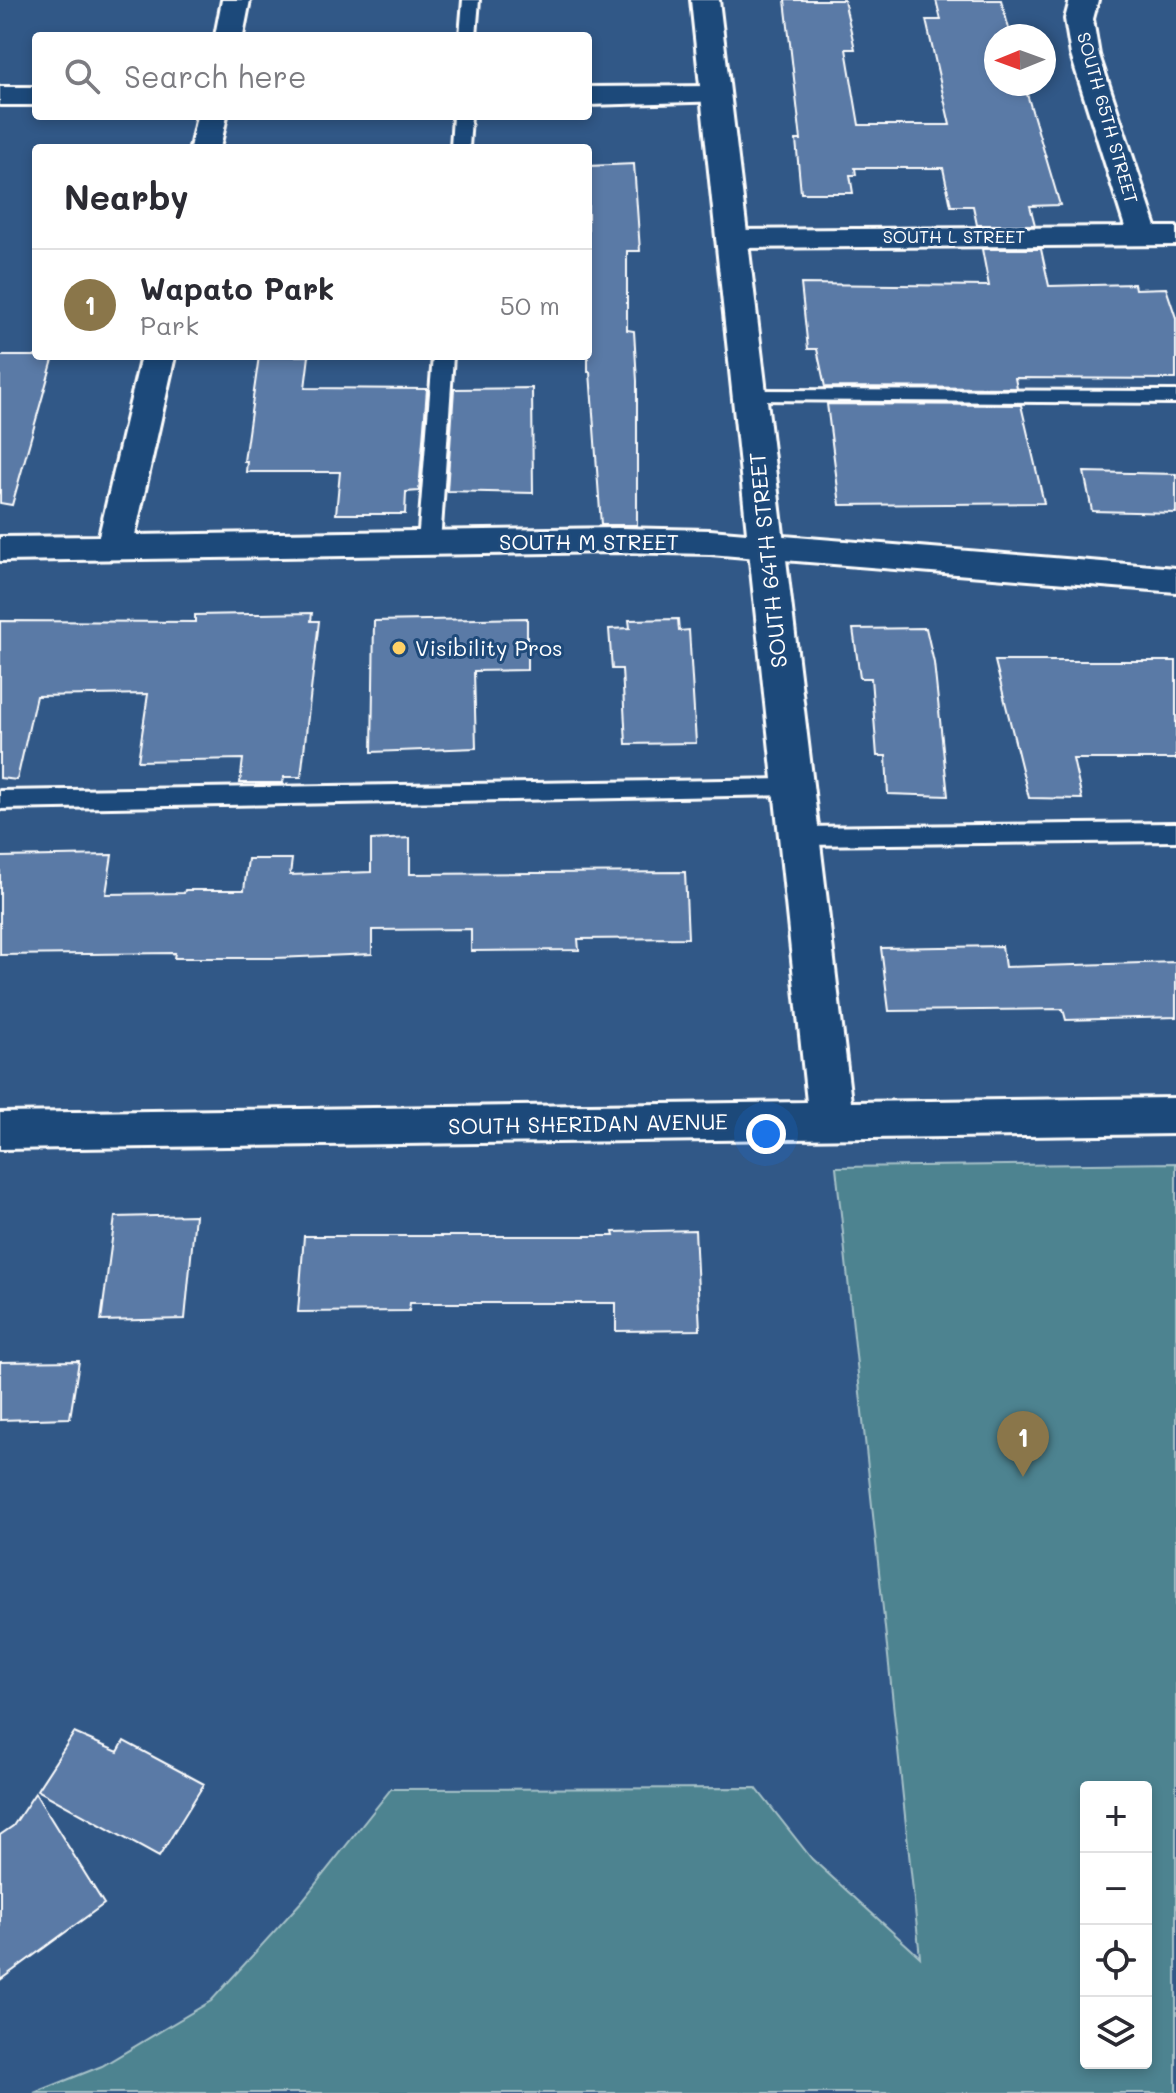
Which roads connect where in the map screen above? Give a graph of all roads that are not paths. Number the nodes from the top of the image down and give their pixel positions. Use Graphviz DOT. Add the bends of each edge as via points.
graph roads {
  1 [pos="236,0"];
  2 [pos="471,0"];
  3 [pos="705,0"];
  4 [pos="1084,0"];
  5 [pos="230,32"];
  6 [pos="468,32"];
  7 [pos="716,95"];
  8 [pos="0,96"];
  9 [pos="32,96"];
  10 [pos="592,96"];
  11 [pos="211,120"];
  12 [pos="462,120"];
  13 [pos="206,144"];
  14 [pos="460,144"];
  15 [pos="1143,236"];
  16 [pos="1176,236"];
  17 [pos="732,239"];
  18 [pos="157,360"];
  19 [pos="443,360"];
  20 [pos="750,396"];
  21 [pos="1176,397"];
  22 [pos="429,543"];
  23 [pos="766,547"];
  24 [pos="114,548"];
  25 [pos="0,549"];
  26 [pos="1176,580"];
  27 [pos="794,787"];
  28 [pos="0,800"];
  29 [pos="1176,832"];
  30 [pos="799,836"];
  31 [pos="1176,1116"];
  32 [pos="831,1120"];
  33 [pos="0,1131"];
  1 -- 5 [label="street"];
  2 -- 6 [label="lane"];
  3 -- 7 [label="street, SOUTH 64TH STREET"];
  4 -- 15 [label="street, SOUTH 65TH STREET" via="1079,19 1085,55"];
  7 -- 10 [label="street"];
  7 -- 17 [label="street, SOUTH 64TH STREET"];
  8 -- 9 [label="street"];
  11 -- 13 [label="street"];
  12 -- 14 [label="lane"];
  15 -- 16 [label="street, SOUTH L STREET"];
  15 -- 17 [label="street, SOUTH L STREET"];
  17 -- 20 [label="street, SOUTH 64TH STREET"];
  18 -- 24 [label="street"];
  19 -- 22 [label="lane"];
  20 -- 21 [label="lane"];
  20 -- 23 [label="street, SOUTH 64TH STREET"];
  22 -- 23 [label="street, SOUTH M STREET" via="617,540"];
  22 -- 24 [label="street, SOUTH M STREET"];
  23 -- 26 [label="street, SOUTH M STREET"];
  23 -- 27 [label="street, SOUTH 64TH STREET"];
  24 -- 25 [label="street, SOUTH M STREET"];
  27 -- 28 [label="lane"];
  27 -- 30 [label="street, SOUTH 64TH STREET"];
  29 -- 30 [label="lane"];
  30 -- 32 [label="street, SOUTH 64TH STREET"];
  31 -- 32 [label="street, SOUTH SHERIDAN AVENUE"];
  32 -- 33 [label="street, SOUTH SHERIDAN AVENUE"];
}
